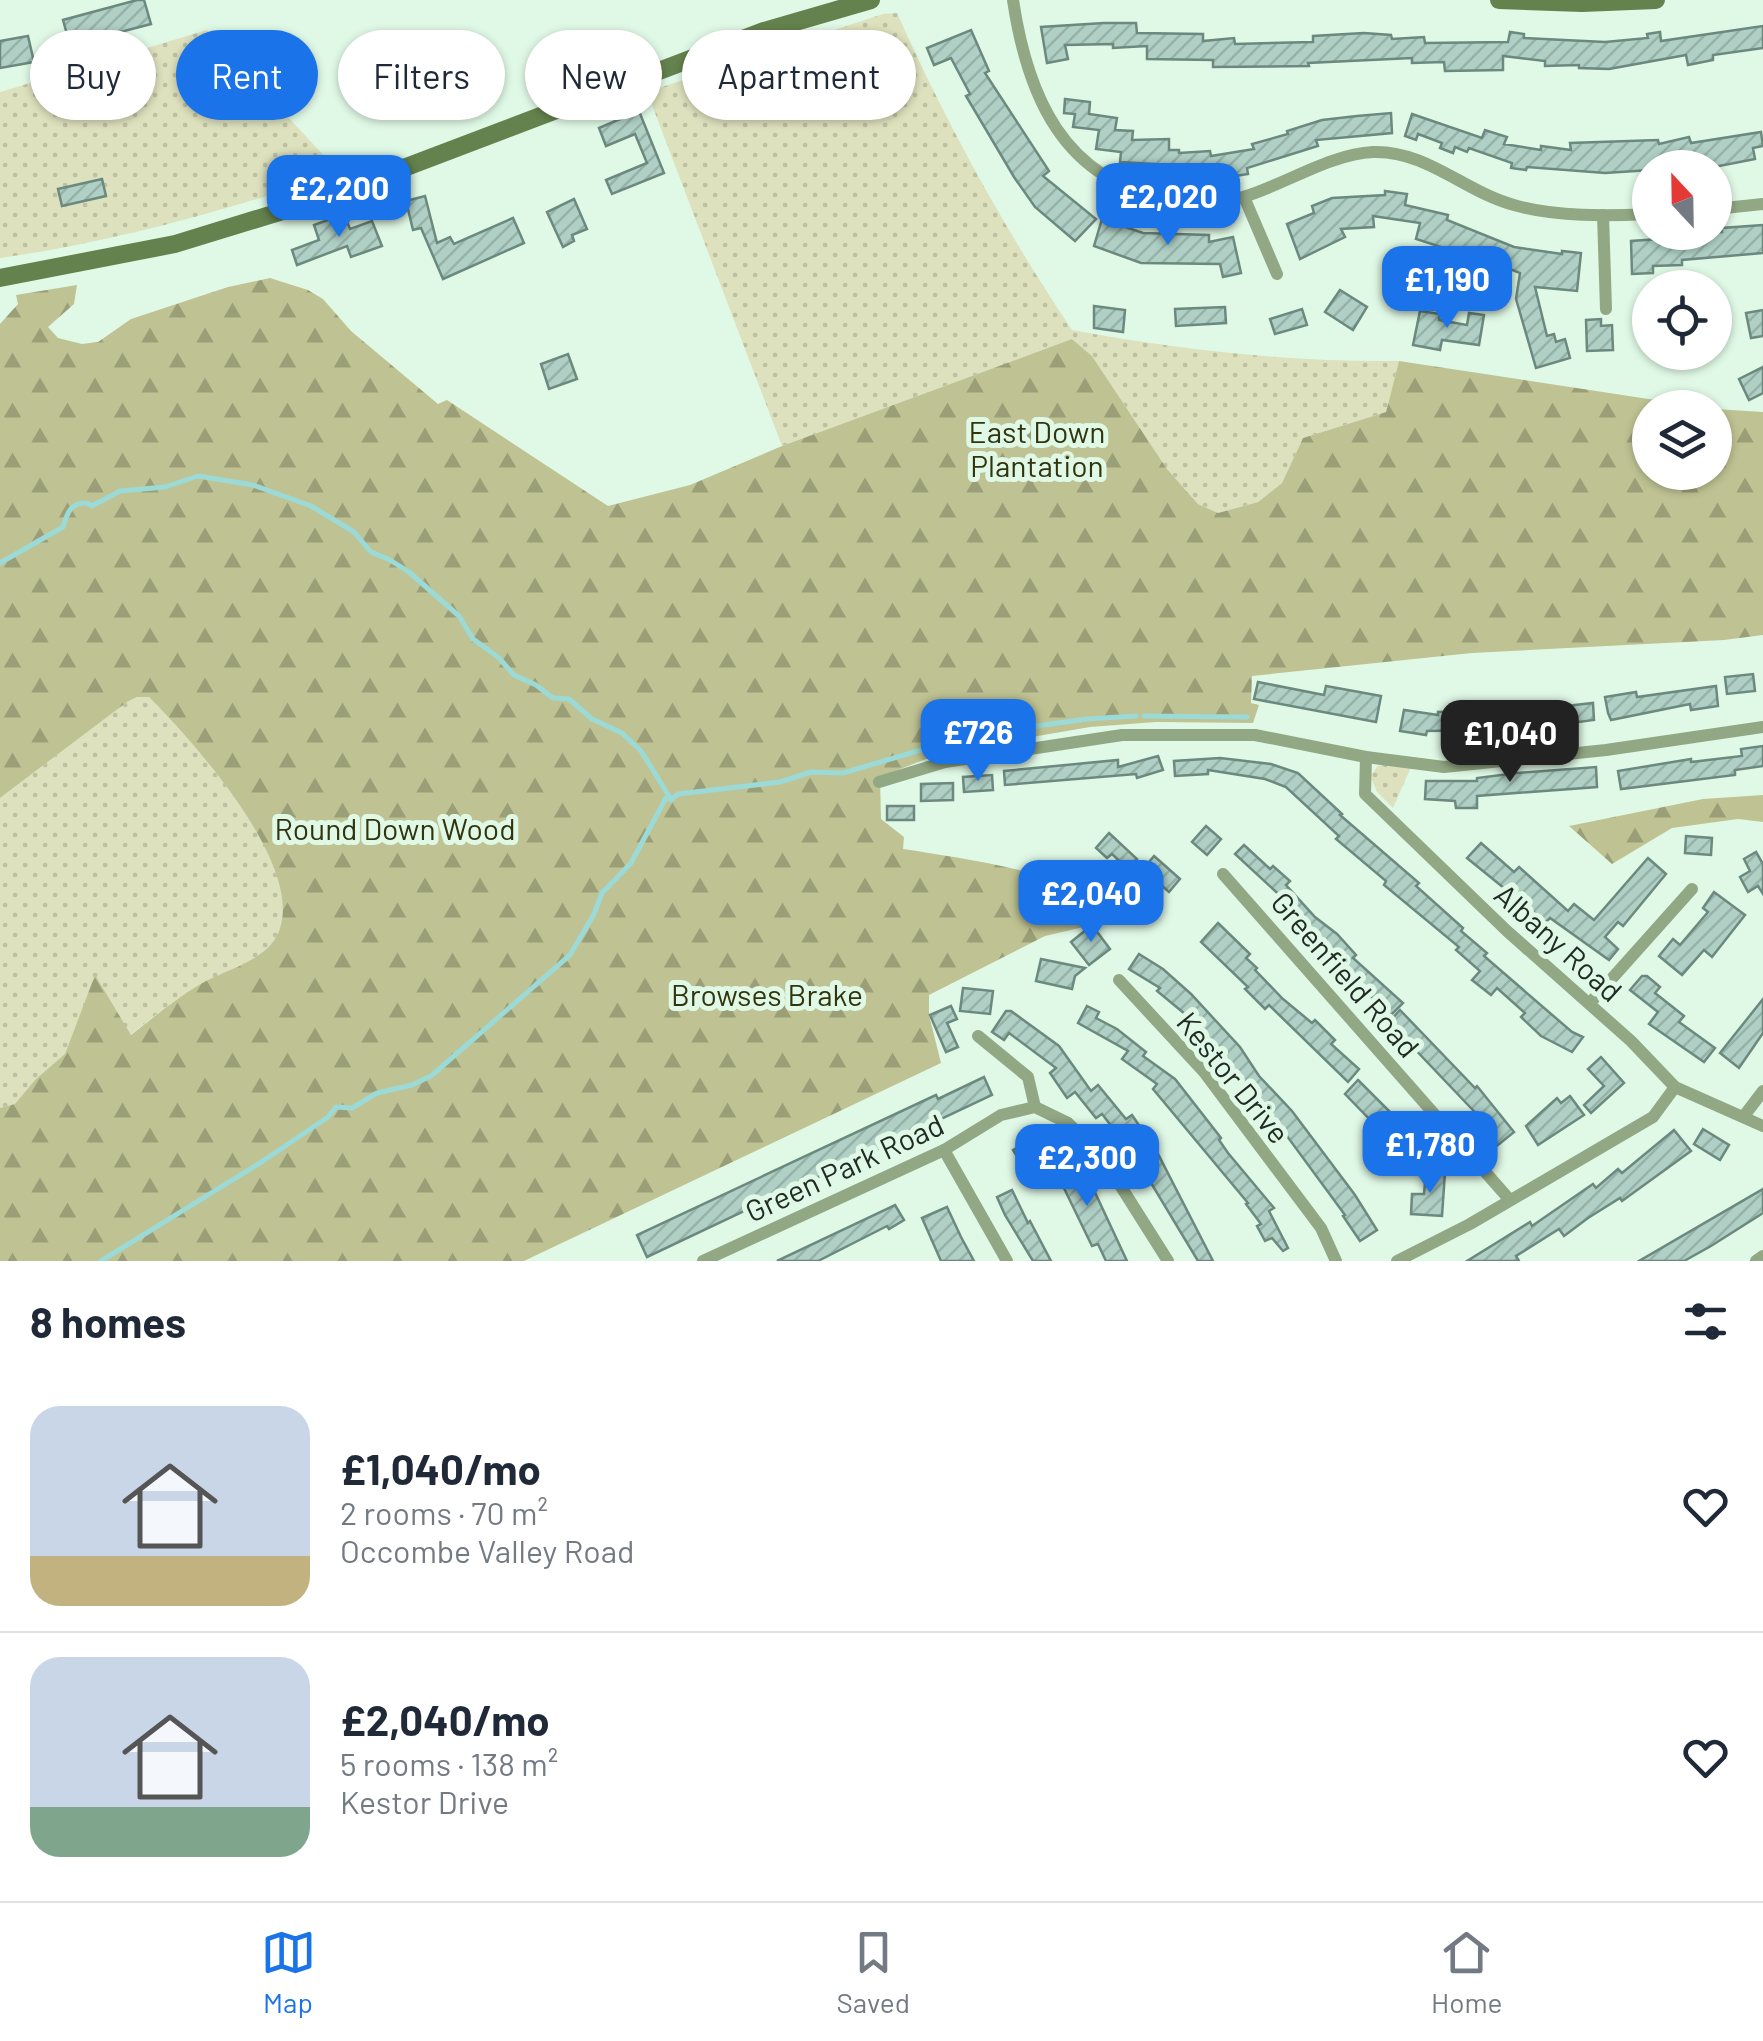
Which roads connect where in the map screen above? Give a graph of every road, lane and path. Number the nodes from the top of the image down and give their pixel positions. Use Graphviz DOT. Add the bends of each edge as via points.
graph roads {
  1 [pos="871,0"];
  2 [pos="1013,0"];
  3 [pos="1499,0"];
  4 [pos="1656,0"];
  5 [pos="1244,196"];
  6 [pos="1763,204"];
  7 [pos="1732,207"];
  8 [pos="1632,214"];
  9 [pos="1603,215"];
  10 [pos="1277,274"];
  11 [pos="0,278"];
  12 [pos="1606,310"];
  13 [pos="1763,727"];
  14 [pos="1366,756"];
  15 [pos="879,782"];
  16 [pos="1223,874"];
  17 [pos="1692,888"];
  18 [pos="1119,980"];
  19 [pos="1590,1003"];
  20 [pos="978,1036"];
  21 [pos="1675,1087"];
  22 [pos="1763,1091"];
  23 [pos="1035,1107"];
  24 [pos="1744,1116"];
  25 [pos="1763,1126"];
  26 [pos="944,1150"];
  27 [pos="1509,1199"];
  28 [pos="1763,1256"];
  29 [pos="703,1261"];
  30 [pos="1008,1261"];
  31 [pos="1168,1261"];
  32 [pos="1336,1261"];
  33 [pos="1397,1261"];
  34 [pos="1756,1261"];
  1 -- 11 [label="street" via="764,32 251,224"];
  2 -- 5 [label="street" via="1020,48 1046,114 1066,146 1090,167 1142,194 1214,201"];
  3 -- 4 [label="street"];
  5 -- 9 [label="street" via="1372,152 1436,168 1512,205"];
  5 -- 10 [label="street"];
  6 -- 7 [label="street"];
  8 -- 9 [label="street"];
  9 -- 12 [label="street"];
  13 -- 14 [label="street" via="1444,766"];
  14 -- 15 [label="street" via="1255,736 1122,735 946,762"];
  14 -- 19 [label="street, Albany Road" via="1365,794"];
  16 -- 27 [label="street, Greenfield Road"];
  17 -- 19 [label="street"];
  18 -- 32 [label="street, Kestor Drive" via="1204,1072 1321,1228"];
  19 -- 21 [label="street, Albany Road"];
  20 -- 23 [label="street" via="1028,1077"];
  21 -- 24 [label="street, Albany Road"];
  21 -- 27 [label="street" via="1653,1116"];
  22 -- 24 [label="street"];
  23 -- 26 [label="street, Green Park Road" via="1002,1115"];
  23 -- 31 [label="street" via="1068,1122 1101,1155"];
  24 -- 25 [label="street, Albany Road"];
  26 -- 29 [label="street, Green Park Road"];
  26 -- 30 [label="street"];
  27 -- 33 [label="street"];
  28 -- 34 [label="street"];
}
